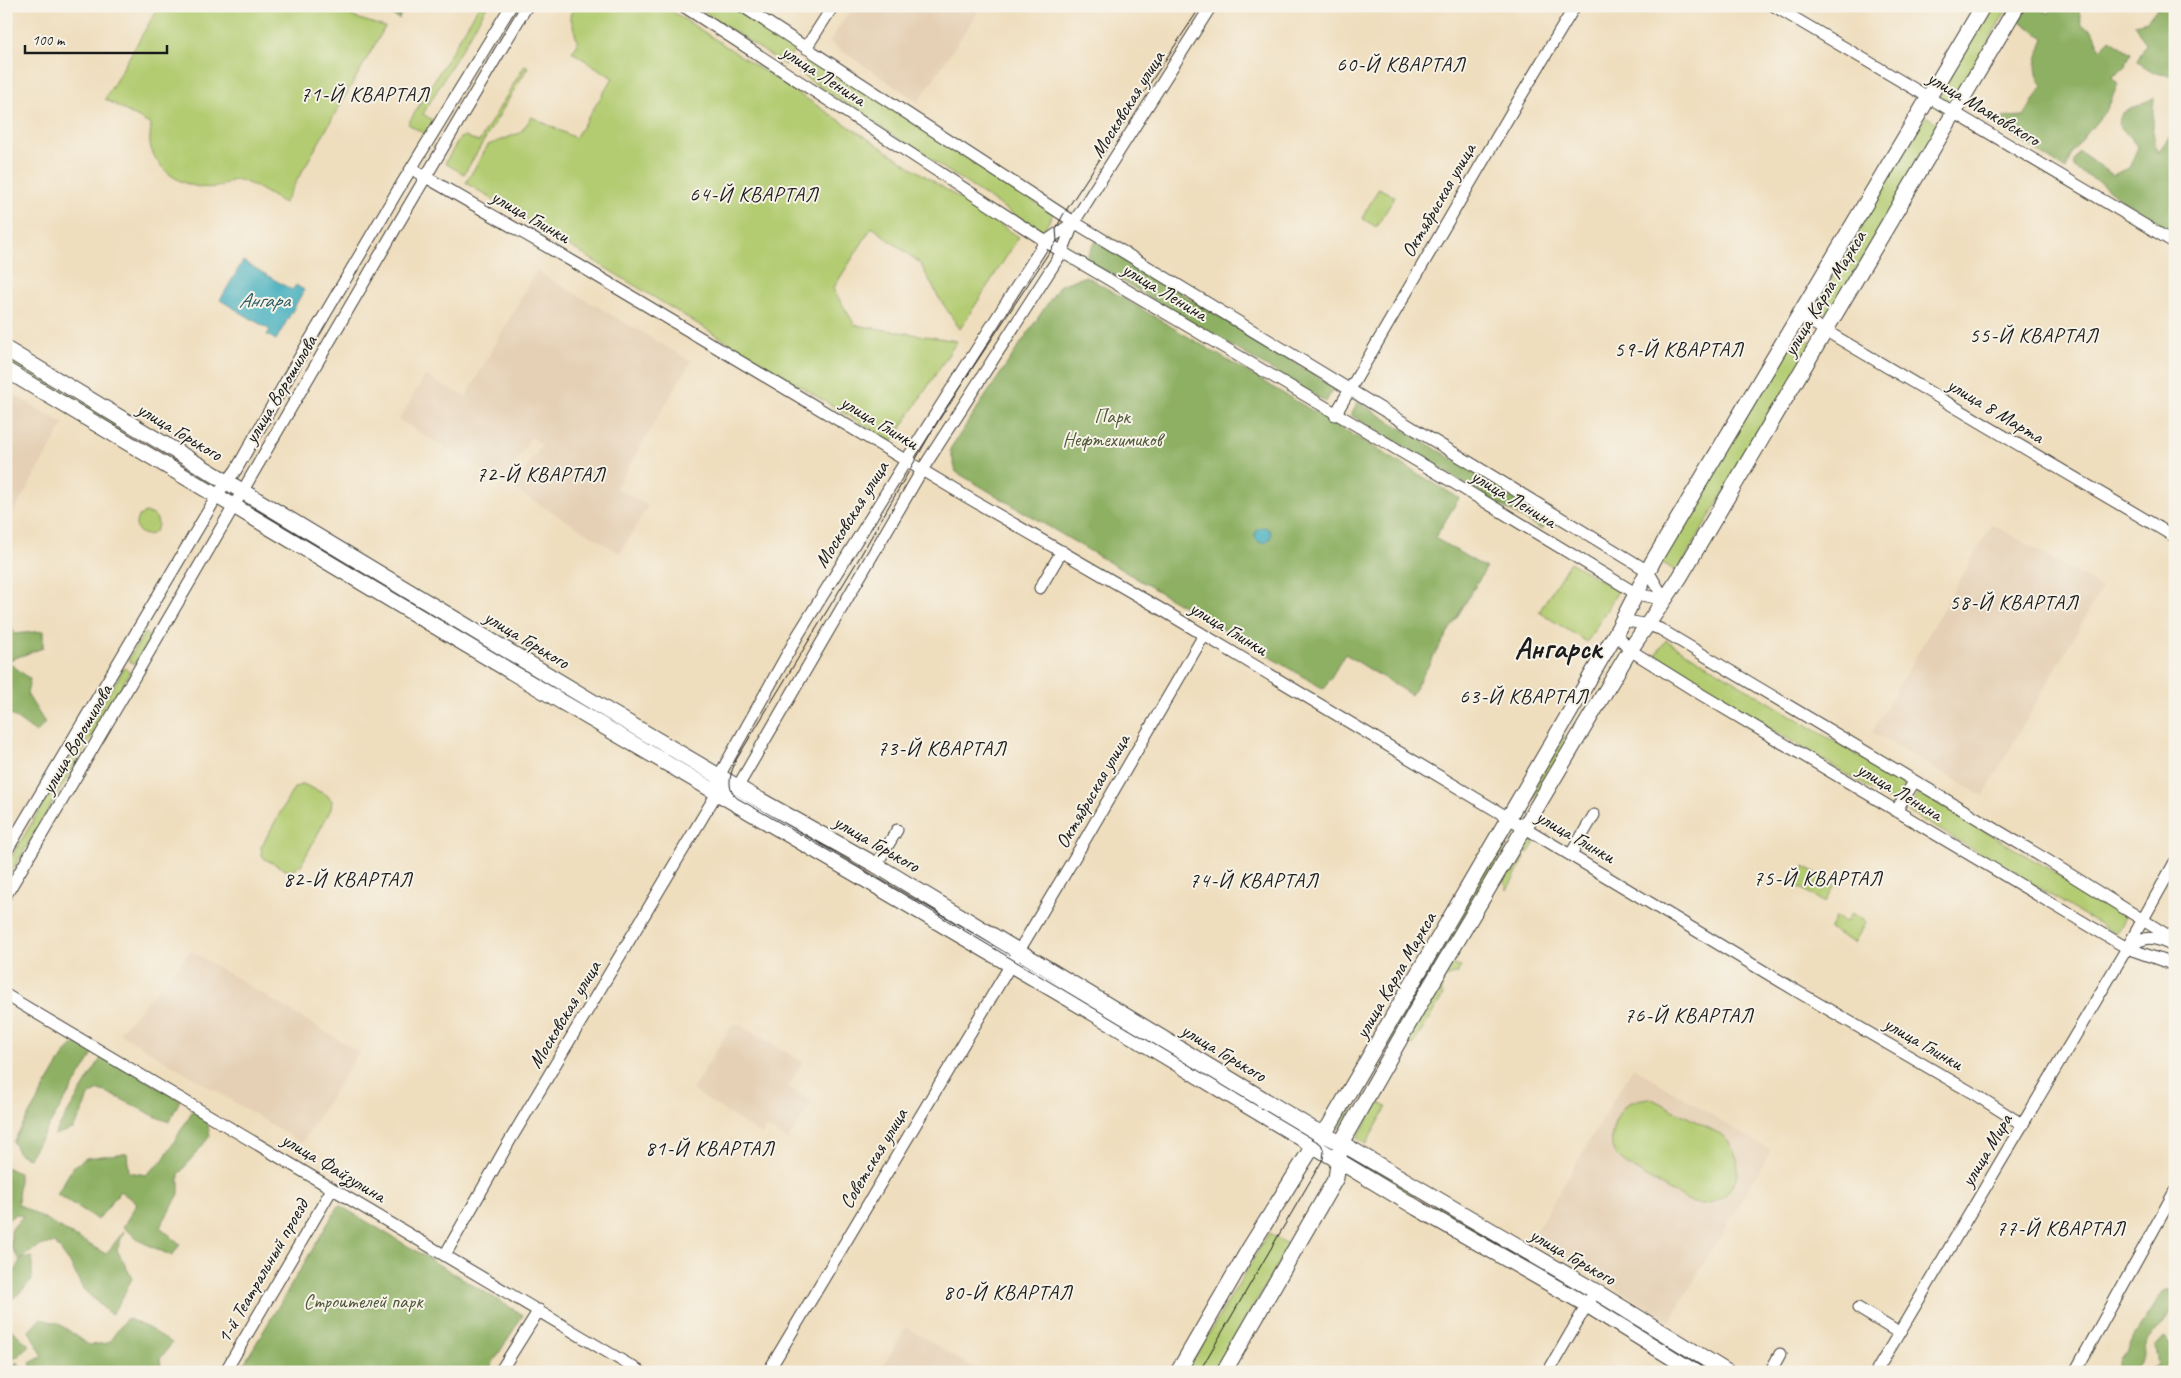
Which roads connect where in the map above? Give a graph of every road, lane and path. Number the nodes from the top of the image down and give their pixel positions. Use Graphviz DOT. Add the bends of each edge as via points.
graph roads {
  1 [pos="511,6"];
  2 [pos="527,6"];
  3 [pos="683,6"];
  4 [pos="742,6"];
  5 [pos="833,6"];
  6 [pos="1211,6"];
  7 [pos="1576,6"];
  8 [pos="1774,6"];
  9 [pos="1983,6"];
  10 [pos="2017,6"];
  11 [pos="806,48"];
  12 [pos="1929,98"];
  13 [pos="1955,113"];
  14 [pos="412,169"];
  15 [pos="426,176"];
  16 [pos="1074,222"];
  17 [pos="1045,242"];
  18 [pos="2175,243"];
  19 [pos="1062,252"];
  20 [pos="1799,315"];
  21 [pos="1824,331"];
  22 [pos="6,350"];
  23 [pos="6,370"];
  24 [pos="1350,391"];
  25 [pos="1335,415"];
  26 [pos="907,459"];
  27 [pos="922,470"];
  28 [pos="222,489"];
  29 [pos="238,499"];
  30 [pos="2175,537"];
  31 [pos="1062,551"];
  32 [pos="1648,571"];
  33 [pos="1040,588"];
  34 [pos="1637,594"];
  35 [pos="1665,600"];
  36 [pos="1648,624"];
  37 [pos="1620,627"];
  38 [pos="1204,635"];
  39 [pos="1630,650"];
  40 [pos="719,776"];
  41 [pos="1914,782"];
  42 [pos="736,786"];
  43 [pos="717,793"];
  44 [pos="1896,811"];
  45 [pos="1594,815"];
  46 [pos="1508,818"];
  47 [pos="1525,828"];
  48 [pos="897,830"];
  49 [pos="6,852"];
  50 [pos="1572,854"];
  51 [pos="2175,862"];
  52 [pos="876,865"];
  53 [pos="6,895"];
  54 [pos="2142,918"];
  55 [pos="2175,940"];
  56 [pos="2175,946"];
  57 [pos="2127,948"];
  58 [pos="1018,951"];
  59 [pos="1010,964"];
  60 [pos="2175,964"];
  61 [pos="6,995"];
  62 [pos="2022,1125"];
  63 [pos="1324,1134"];
  64 [pos="1341,1142"];
  65 [pos="1313,1146"];
  66 [pos="1340,1160"];
  67 [pos="332,1189"];
  68 [pos="2175,1192"];
  69 [pos="1425,1193"];
  70 [pos="1417,1208"];
  71 [pos="445,1255"];
  72 [pos="1595,1292"];
  73 [pos="1587,1305"];
  74 [pos="1858,1308"];
  75 [pos="539,1310"];
  76 [pos="1899,1333"];
  77 [pos="1780,1354"];
  78 [pos="225,1372"];
  79 [pos="500,1372"];
  80 [pos="641,1372"];
  81 [pos="768,1372"];
  82 [pos="1178,1372"];
  83 [pos="1224,1372"];
  84 [pos="1548,1372"];
  85 [pos="1695,1372"];
  86 [pos="1727,1372"];
  87 [pos="1770,1372"];
  88 [pos="1876,1372"];
  89 [pos="2076,1372"];
  1 -- 14 [label="street, улица Ворошилова"];
  2 -- 15 [label="street, улица Ворошилова"];
  3 -- 17 [label="street, улица Ленина"];
  4 -- 11 [label="street, улица Ленина"];
  5 -- 11 [label="street"];
  6 -- 16 [label="street, Московская улица"];
  7 -- 24 [label="street, Октябрьская улица"];
  8 -- 12 [label="street, улица Маяковского"];
  9 -- 12 [label="main road, улица Карла Маркса"];
  10 -- 13 [label="main road, улица Карла Маркса"];
  11 -- 16 [label="street, улица Ленина"];
  12 -- 13 [label="street, улица Маяковского"];
  12 -- 20 [label="main road, улица Карла Маркса"];
  13 -- 18 [label="street, улица Маяковского"];
  13 -- 21 [label="main road, улица Карла Маркса"];
  14 -- 15 [label="street, улица Глинки"];
  14 -- 28 [label="street, улица Ворошилова"];
  15 -- 26 [label="street, улица Глинки"];
  15 -- 29 [label="street, улица Ворошилова"];
  16 -- 17 [label="street, Московская улица"];
  16 -- 19 [label="street, Московская улица"];
  16 -- 24 [label="street, улица Ленина"];
  17 -- 19 [label="street, улица Ленина"];
  17 -- 26 [label="street, Московская улица"];
  19 -- 25 [label="street, улица Ленина"];
  19 -- 27 [label="street, Московская улица"];
  20 -- 21 [label="street, улица 8 Марта"];
  20 -- 32 [label="main road, улица Карла Маркса"];
  21 -- 30 [label="street, улица 8 Марта"];
  21 -- 35 [label="main road, улица Карла Маркса"];
  22 -- 28 [label="main road, улица Горького"];
  23 -- 28 [label="main road, улица Горького"];
  24 -- 25 [label="street, Октябрьская улица"];
  24 -- 32 [label="street, улица Ленина"];
  25 -- 34 [label="street, улица Ленина"];
  26 -- 27 [label="street, улица Глинки"];
  26 -- 40 [label="street, Московская улица" via="798,635"];
  27 -- 31 [label="street, улица Глинки"];
  27 -- 42 [label="street, Московская улица"];
  28 -- 29 [label="main road, улица Горького"];
  28 -- 49 [label="street, улица Ворошилова"];
  29 -- 40 [label="main road, улица Горького"];
  29 -- 43 [label="main road, улица Горького"];
  29 -- 53 [label="street, улица Ворошилова"];
  31 -- 33 [label="street"];
  31 -- 38 [label="street, улица Глинки"];
  32 -- 34 [label="main road, улица Карла Маркса"];
  32 -- 35 [label="street, улица Ленина"];
  34 -- 35 [label="street"];
  34 -- 37 [label="main road, улица Карла Маркса"];
  35 -- 36 [label="main road, улица Карла Маркса"];
  36 -- 37 [label="street, улица Ленина"];
  36 -- 39 [label="main road, улица Карла Маркса"];
  36 -- 41 [label="street, улица Ленина"];
  37 -- 39 [label="street, улица Ленина"];
  37 -- 46 [label="main road, улица Карла Маркса"];
  38 -- 46 [label="street, улица Глинки"];
  38 -- 58 [label="street, Октябрьская улица"];
  39 -- 44 [label="street, улица Ленина"];
  39 -- 47 [label="main road, улица Карла Маркса"];
  40 -- 42 [label="main road, улица Горького"];
  40 -- 43 [label="street, Московская улица"];
  41 -- 44 [label="street"];
  41 -- 54 [label="street, улица Ленина"];
  42 -- 43 [label="street"];
  42 -- 52 [label="main road, улица Горького"];
  43 -- 59 [label="main road, улица Горького"];
  43 -- 71 [label="street, Московская улица"];
  44 -- 57 [label="street, улица Ленина"];
  45 -- 50 [label="street"];
  46 -- 47 [label="street, улица Глинки"];
  46 -- 63 [label="main road, улица Карла Маркса"];
  47 -- 50 [label="street, улица Глинки"];
  47 -- 64 [label="main road, улица Карла Маркса"];
  48 -- 52 [label="street"];
  50 -- 62 [label="street, улица Глинки"];
  51 -- 54 [label="street, улица Мира"];
  52 -- 58 [label="main road, улица Горького"];
  54 -- 55 [label="street, улица Ленина"];
  54 -- 57 [label="street, улица Мира"];
  56 -- 57 [label="street" via="2147,937"];
  57 -- 60 [label="street, улица Ленина"];
  57 -- 62 [label="street, улица Мира"];
  58 -- 59 [label="street, Октябрьская улица"];
  58 -- 63 [label="main road, улица Горького"];
  59 -- 65 [label="main road, улица Горького"];
  59 -- 81 [label="street, Советская улица"];
  61 -- 67 [label="street, улица Файзулина"];
  62 -- 76 [label="street, улица Мира"];
  63 -- 64 [label="main road, улица Горького"];
  63 -- 65 [label="main road, улица Карла Маркса"];
  64 -- 66 [label="main road, улица Карла Маркса"];
  64 -- 69 [label="main road, улица Горького"];
  65 -- 66 [label="main road, улица Горького"];
  65 -- 82 [label="main road, улица Карла Маркса"];
  66 -- 70 [label="main road, улица Горького"];
  66 -- 83 [label="main road, улица Карла Маркса" via="1336,1178"];
  67 -- 71 [label="street, улица Файзулина"];
  67 -- 78 [label="street, 1-й Театральный проезд"];
  68 -- 89 [label="street"];
  69 -- 70 [label="main road"];
  69 -- 72 [label="main road, улица Горького"];
  70 -- 73 [label="main road, улица Горького"];
  71 -- 75 [label="street, улица Файзулина"];
  72 -- 73 [label="street"];
  72 -- 86 [label="main road, улица Горького"];
  73 -- 84 [label="street"];
  73 -- 85 [label="main road, улица Горького"];
  74 -- 76 [label="street"];
  75 -- 79 [label="street"];
  75 -- 80 [label="street, улица Файзулина"];
  76 -- 88 [label="street, улица Мира"];
  77 -- 87 [label="street"];
}
